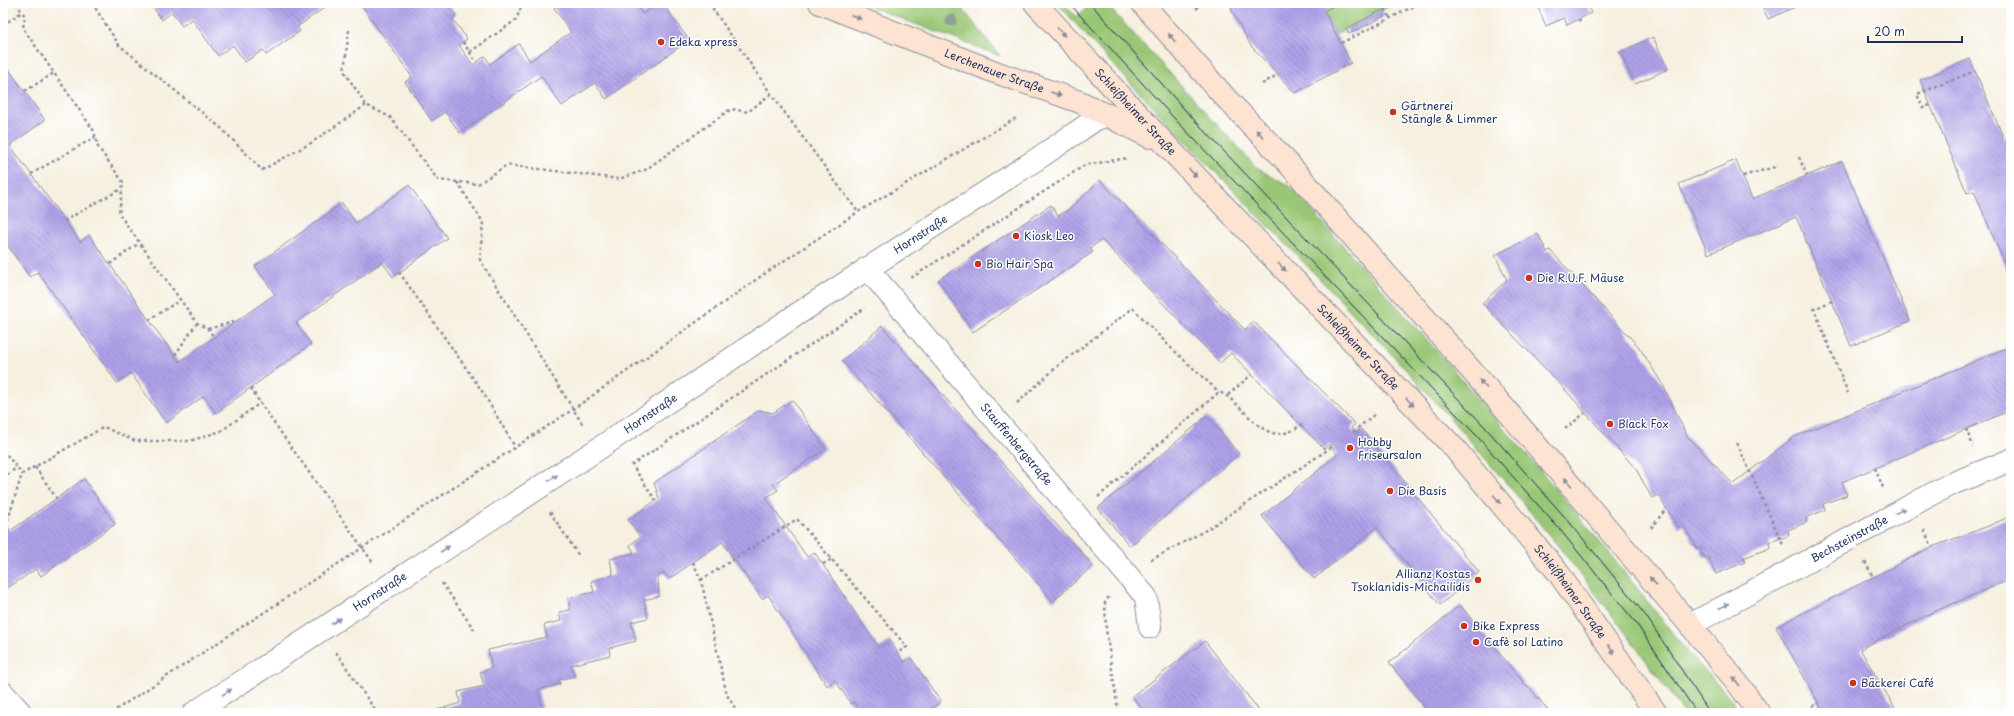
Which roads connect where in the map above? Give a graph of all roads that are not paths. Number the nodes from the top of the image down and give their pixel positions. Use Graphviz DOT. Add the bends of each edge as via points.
graph roads {
  1 [pos="820,3"];
  2 [pos="1035,3"];
  3 [pos="1142,3"];
  4 [pos="1108,115"];
  5 [pos="1166,145"];
  6 [pos="867,268"];
  7 [pos="2011,460"];
  8 [pos="1690,625"];
  9 [pos="1150,627"];
  10 [pos="3,693"];
  11 [pos="21,713"];
  12 [pos="194,713"];
  13 [pos="1656,713"];
  14 [pos="1758,713"];
  1 -- 4 [label="main road, Lerchenauer Straße, one-way"];
  2 -- 5 [label="main road, Schleißheimer Straße, one-way"];
  8 -- 3 [label="main road, one-way" via="1501,404"];
  4 -- 5 [label="main road, Lerchenauer Straße"];
  4 -- 6 [label="street, Hornstraße" via="1096,119"];
  5 -- 13 [label="main road, Schleißheimer Straße, one-way" via="1455,449 1557,571"];
  6 -- 9 [label="street, Stauffenbergstraße" via="1146,597"];
  12 -- 6 [label="street, Hornstraße, one-way" via="536,490"];
  8 -- 7 [label="street, Bechsteinstraße, one-way" via="1949,485"];
  14 -- 8 [label="main road, one-way" via="1739,685"];
  10 -- 11 [label="street"];
}
